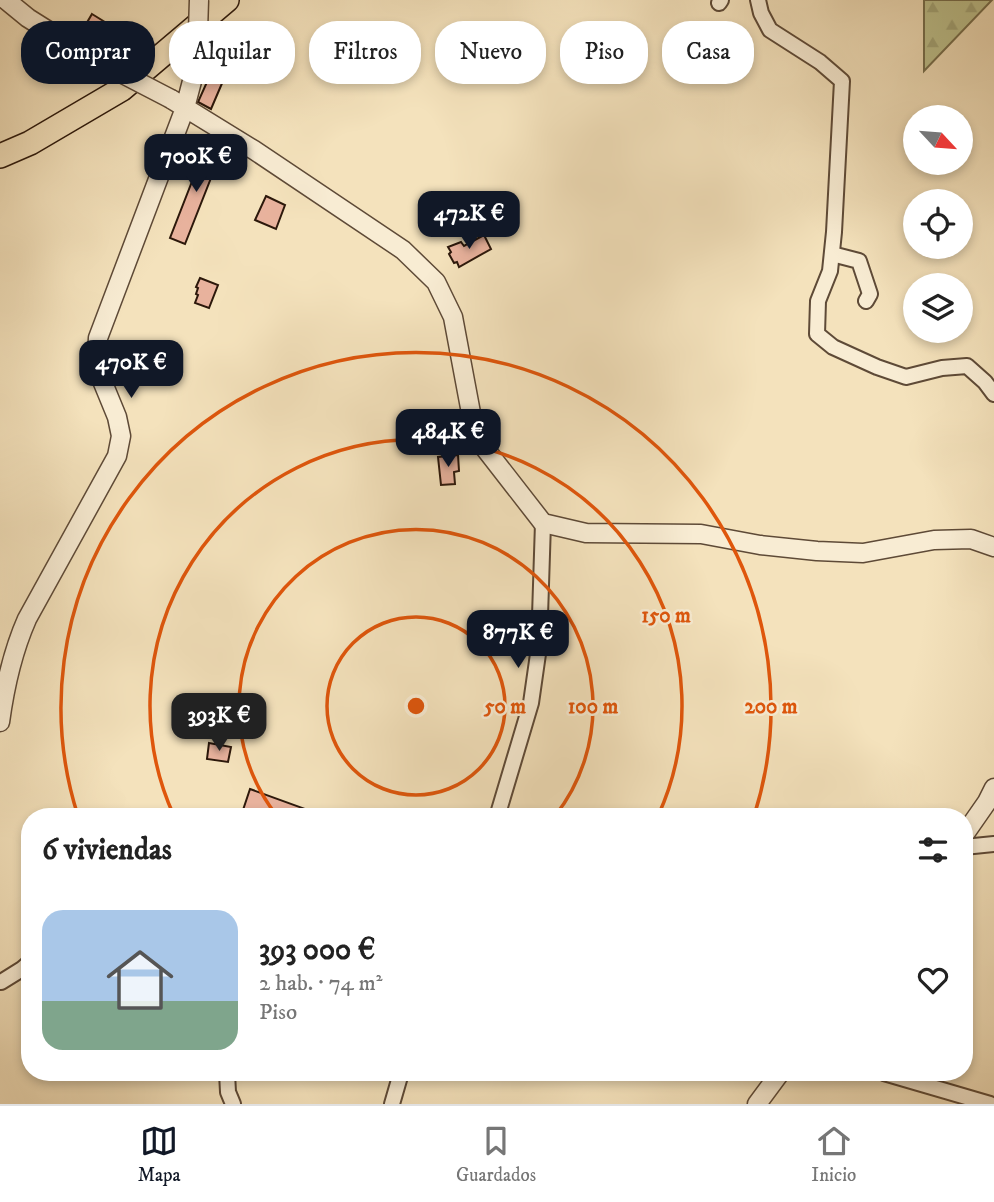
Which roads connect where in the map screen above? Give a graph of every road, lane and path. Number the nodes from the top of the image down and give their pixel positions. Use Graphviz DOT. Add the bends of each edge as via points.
graph roads {
  1 [pos="199,0"];
  2 [pos="228,0"];
  3 [pos="758,0"];
  4 [pos="5,4"];
  5 [pos="178,103"];
  6 [pos="0,156"];
  7 [pos="832,254"];
  8 [pos="866,301"];
  9 [pos="994,394"];
  10 [pos="543,523"];
  11 [pos="994,547"];
  12 [pos="0,722"];
  13 [pos="992,801"];
  14 [pos="500,808"];
  15 [pos="973,824"];
  16 [pos="994,844"];
  17 [pos="973,846"];
  18 [pos="21,971"];
  19 [pos="1,982"];
  20 [pos="227,1081"];
  21 [pos="399,1081"];
  22 [pos="774,1081"];
  23 [pos="911,1081"];
  24 [pos="233,1104"];
  25 [pos="392,1104"];
  26 [pos="757,1104"];
  27 [pos="990,1104"];
  1 -- 5 [label="street, bridge" via="197,62"];
  2 -- 6 [label="highway" via="122,89"];
  3 -- 7 [label="street" via="770,30 842,81"];
  4 -- 5 [label="street, bridge" via="90,57"];
  5 -- 10 [label="street" via="403,250 436,282 453,317 480,442"];
  5 -- 12 [label="street" via="98,338 101,378 121,436 117,456 15,646"];
  7 -- 8 [label="street" via="859,261 870,294"];
  7 -- 9 [label="street" via="818,301 817,334 833,347 906,377 967,366"];
  10 -- 11 [label="street" via="586,533 701,534 817,551 863,553 959,539"];
  10 -- 14 [label="street" via="539,646 531,703"];
  13 -- 15 [label="street"];
  16 -- 17 [label="street"];
  18 -- 19 [label="street"];
  20 -- 24 [label="street"];
  21 -- 25 [label="street"];
  22 -- 26 [label="street"];
  23 -- 27 [label="street"];
}
